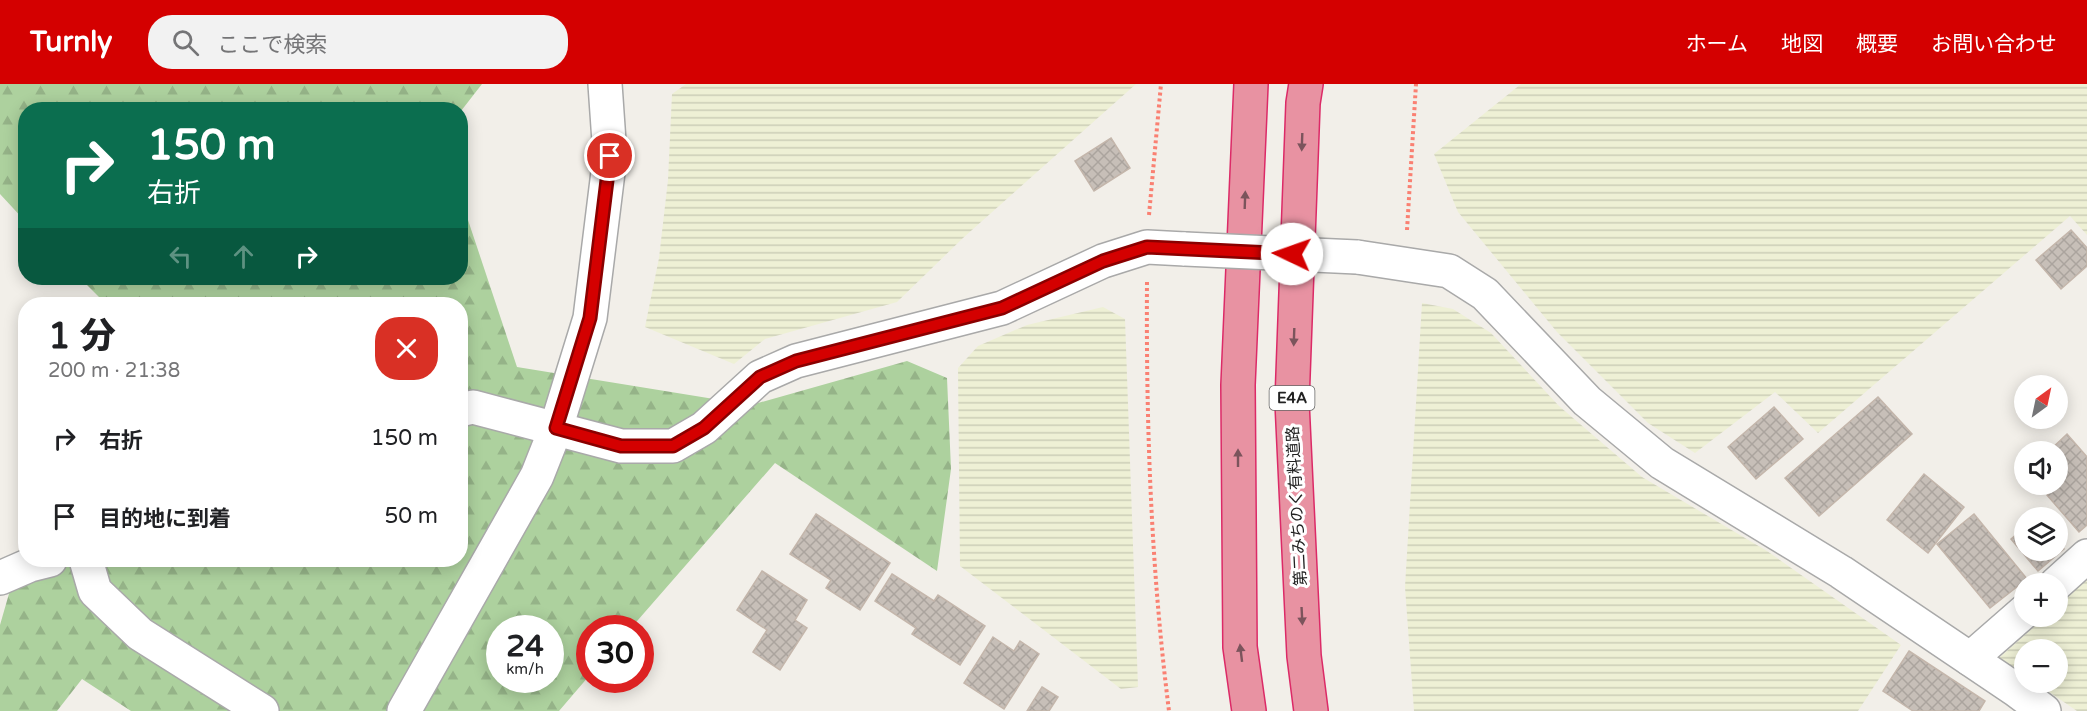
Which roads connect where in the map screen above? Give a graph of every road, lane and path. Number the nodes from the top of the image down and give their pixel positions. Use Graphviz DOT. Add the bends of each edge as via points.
graph roads {
  1 [pos="605,84"];
  2 [pos="1161,84"];
  3 [pos="1251,84"];
  4 [pos="1306,84"];
  5 [pos="1416,84"];
  6 [pos="1147,247"];
  7 [pos="1405,264"];
  8 [pos="468,408"];
  9 [pos="556,428"];
  10 [pos="2087,556"];
  11 [pos="25,567"];
  12 [pos="88,567"];
  13 [pos="2068,573"];
  14 [pos="0,578"];
  15 [pos="2014,621"];
  16 [pos="1970,659"];
  17 [pos="262,711"];
  18 [pos="404,711"];
  19 [pos="1169,711"];
  20 [pos="1249,711"];
  21 [pos="1311,711"];
  22 [pos="2044,711"];
  1 -- 9 [label="street" via="610,156 590,318"];
  2 -- 6 [label="path"];
  20 -- 3 [label="highway, one-way" via="1240,647 1238,385"];
  4 -- 21 [label="highway, 第二みちのく有料道路 / E4A, one-way" via="1292,402 1304,656"];
  5 -- 7 [label="path"];
  6 -- 7 [label="street, bridge" via="1357,257"];
  6 -- 9 [label="street" via="1103,261 1002,308 796,361 760,377 704,428 673,446 621,446"];
  6 -- 19 [label="path" via="1147,398 1159,628"];
  7 -- 16 [label="street" via="1449,271 1485,294 1587,400 1662,463 1841,572"];
  8 -- 9 [label="street"];
  9 -- 18 [label="street" via="537,476"];
  10 -- 13 [label="street"];
  11 -- 14 [label="street"];
  12 -- 17 [label="street" via="95,591 140,634"];
  15 -- 16 [label="street"];
  16 -- 22 [label="street"];
}
